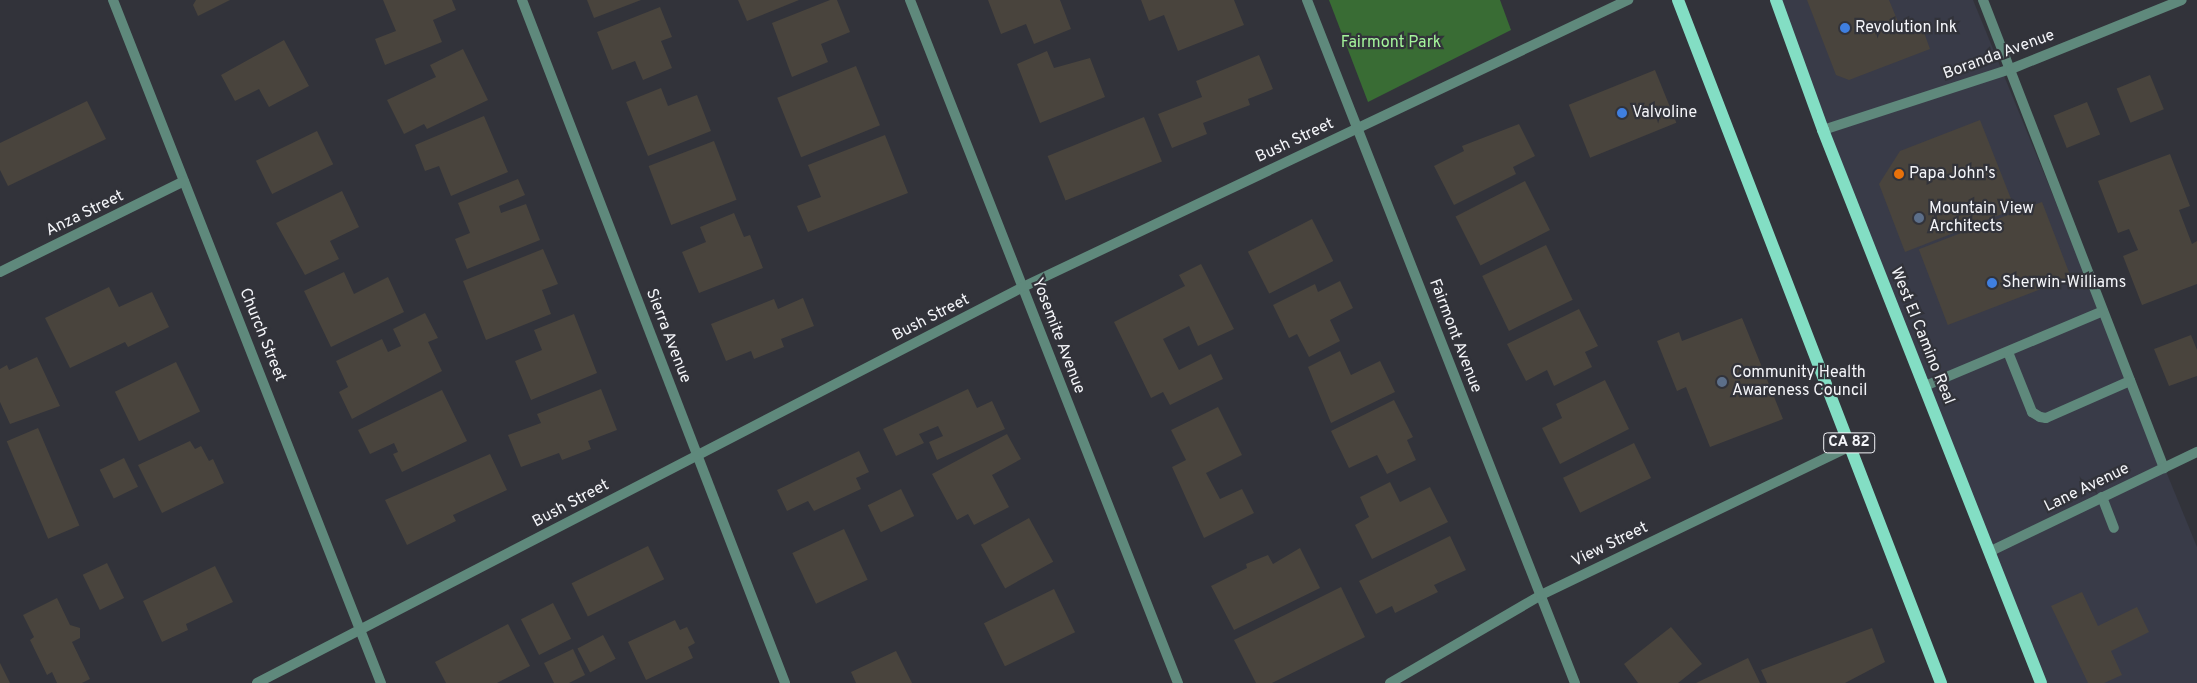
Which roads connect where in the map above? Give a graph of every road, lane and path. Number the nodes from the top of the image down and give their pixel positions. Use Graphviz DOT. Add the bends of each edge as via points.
graph roads {
  1 [pos="113,0"];
  2 [pos="522,0"];
  3 [pos="910,0"];
  4 [pos="1307,0"];
  5 [pos="1628,0"];
  6 [pos="1678,0"];
  7 [pos="1776,0"];
  8 [pos="1983,0"];
  9 [pos="2182,0"];
  10 [pos="2011,69"];
  11 [pos="1357,129"];
  12 [pos="1823,130"];
  13 [pos="184,181"];
  14 [pos="0,272"];
  15 [pos="1023,287"];
  16 [pos="2104,311"];
  17 [pos="2008,352"];
  18 [pos="2130,381"];
  19 [pos="1925,386"];
  20 [pos="1850,446"];
  21 [pos="2197,452"];
  22 [pos="698,455"];
  23 [pos="2164,468"];
  24 [pos="2102,498"];
  25 [pos="2114,528"];
  26 [pos="1991,551"];
  27 [pos="1541,594"];
  28 [pos="361,631"];
  29 [pos="257,683"];
  30 [pos="381,683"];
  31 [pos="785,683"];
  32 [pos="1178,683"];
  33 [pos="1390,683"];
  34 [pos="1575,683"];
  35 [pos="1941,683"];
  36 [pos="2041,683"];
  1 -- 13 [label="street, Church Street"];
  2 -- 22 [label="street, Sierra Avenue"];
  3 -- 15 [label="street, Yosemite Avenue"];
  4 -- 11 [label="street, Fairmont Avenue"];
  5 -- 11 [label="street, Bush Street"];
  6 -- 20 [label="main road, CA 82"];
  7 -- 12 [label="main road, West El Camino Real"];
  8 -- 10 [label="street"];
  9 -- 10 [label="street, Boranda Avenue"];
  10 -- 12 [label="street, Boranda Avenue"];
  10 -- 16 [label="street"];
  11 -- 15 [label="street, Bush Street"];
  11 -- 27 [label="street, Fairmont Avenue"];
  12 -- 19 [label="main road, West El Camino Real"];
  13 -- 14 [label="street, Anza Street"];
  13 -- 28 [label="street, Church Street"];
  15 -- 22 [label="street, Bush Street"];
  15 -- 32 [label="street, Yosemite Avenue"];
  16 -- 17 [label="street"];
  16 -- 18 [label="street"];
  17 -- 18 [label="street" via="2032,412 2046,418"];
  17 -- 19 [label="street"];
  18 -- 23 [label="street"];
  19 -- 26 [label="main road, West El Camino Real"];
  20 -- 27 [label="street, View Street"];
  20 -- 35 [label="main road, CA 82"];
  21 -- 23 [label="street, Lane Avenue"];
  22 -- 28 [label="street, Bush Street"];
  22 -- 31 [label="street, Sierra Avenue"];
  23 -- 24 [label="street, Lane Avenue"];
  24 -- 25 [label="street"];
  24 -- 26 [label="street, Lane Avenue"];
  26 -- 36 [label="main road, West El Camino Real"];
  27 -- 33 [label="street, View Street"];
  27 -- 34 [label="street, Fairmont Avenue"];
  28 -- 29 [label="street, Bush Street"];
  28 -- 30 [label="street, Church Street"];
}
